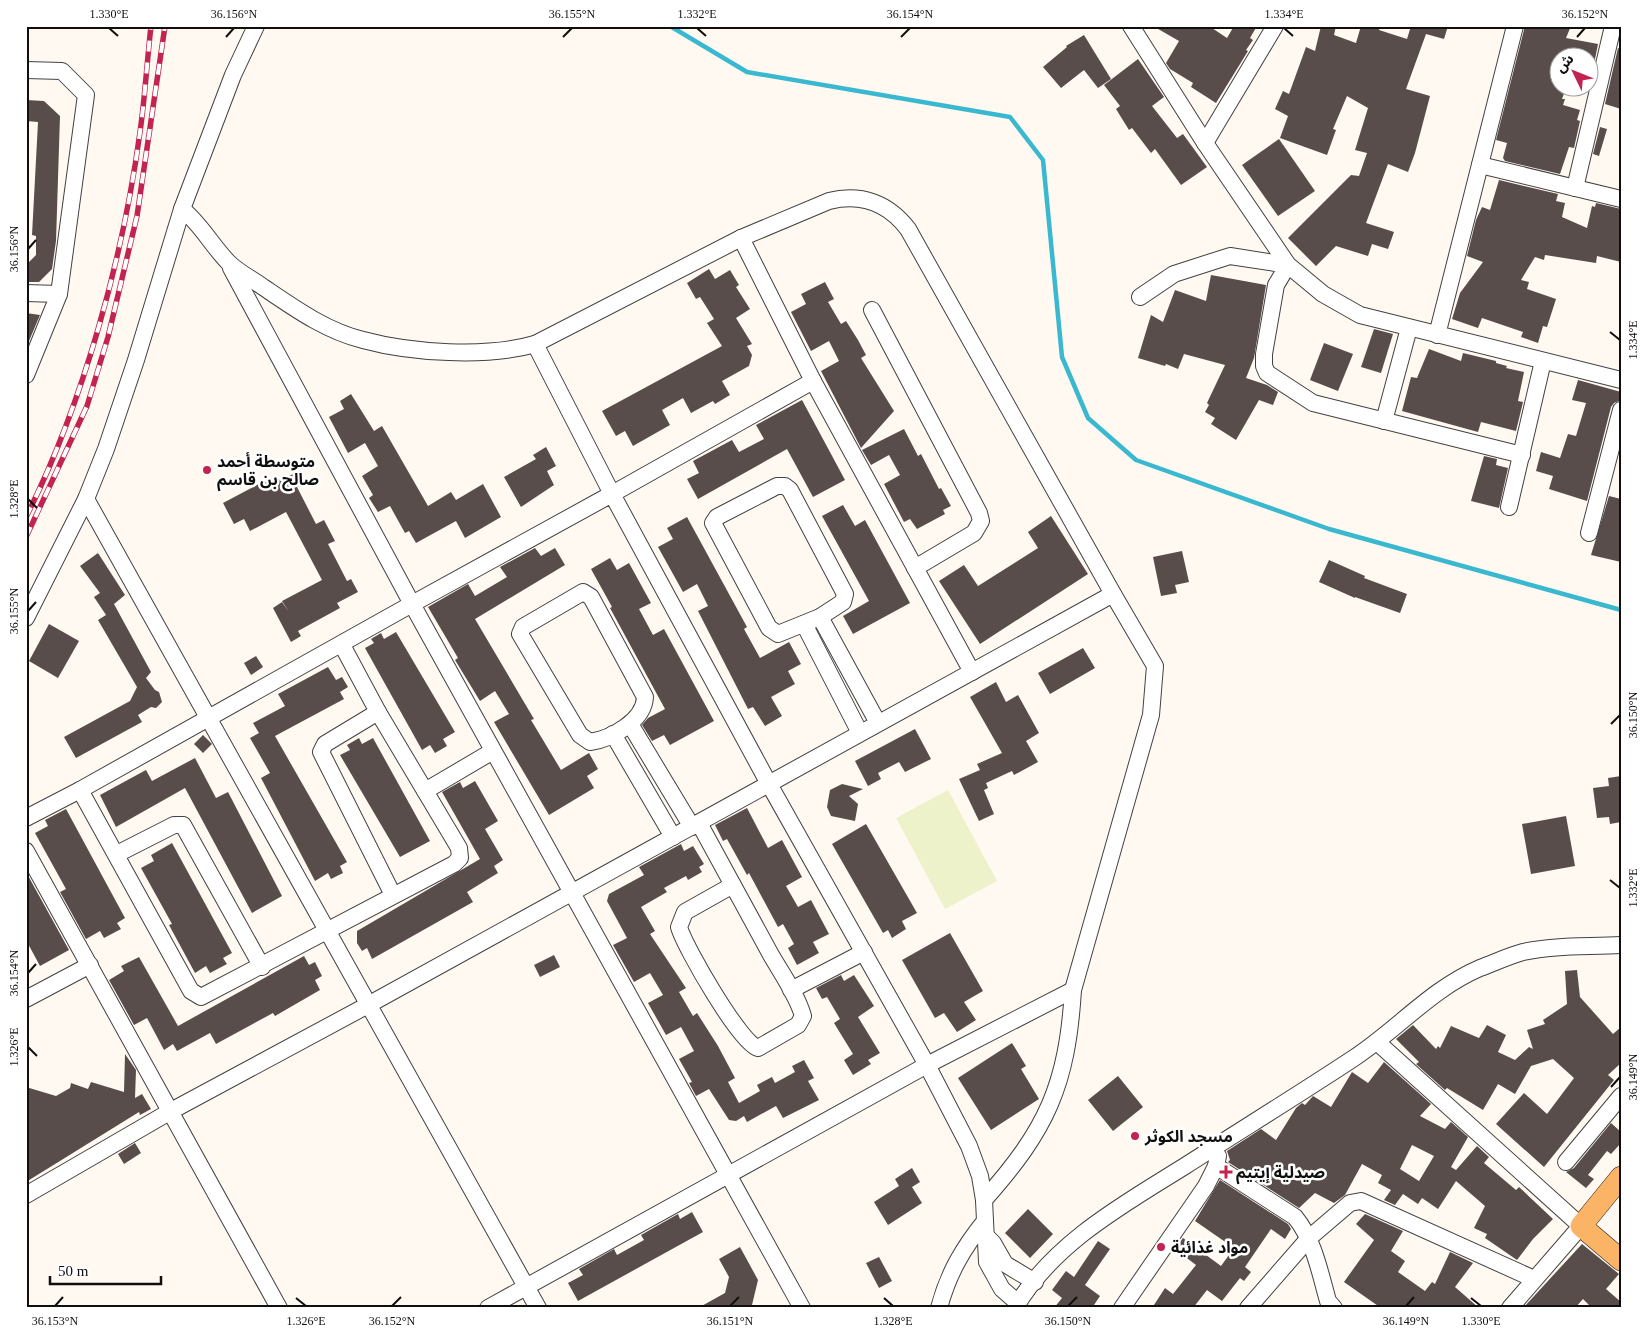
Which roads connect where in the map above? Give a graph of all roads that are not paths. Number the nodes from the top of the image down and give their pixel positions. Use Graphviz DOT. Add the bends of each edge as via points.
graph roads {
  1 [pos="256,26"];
  2 [pos="1131,26"];
  3 [pos="1275,26"];
  4 [pos="1515,26"];
  5 [pos="1613,26"];
  6 [pos="26,70"];
  7 [pos="1205,143"];
  8 [pos="1480,165"];
  9 [pos="1575,188"];
  10 [pos="1621,200"];
  11 [pos="182,208"];
  12 [pos="741,238"];
  13 [pos="229,264"];
  14 [pos="1288,265"];
  15 [pos="26,293"];
  16 [pos="59,294"];
  17 [pos="1140,297"];
  18 [pos="872,310"];
  19 [pos="1409,328"];
  20 [pos="1437,335"];
  21 [pos="535,344"];
  22 [pos="1543,361"];
  23 [pos="26,375"];
  24 [pos="813,380"];
  25 [pos="1621,380"];
  26 [pos="1621,410"];
  27 [pos="1384,422"];
  28 [pos="1522,456"];
  29 [pos="612,494"];
  30 [pos="86,499"];
  31 [pos="1509,506"];
  32 [pos="1590,532"];
  33 [pos="915,568"];
  34 [pos="1113,594"];
  35 [pos="412,604"];
  36 [pos="820,617"];
  37 [pos="26,618"];
  38 [pos="804,624"];
  39 [pos="342,645"];
  40 [pos="972,672"];
  41 [pos="378,712"];
  42 [pos="209,718"];
  43 [pos="878,723"];
  44 [pos="630,724"];
  45 [pos="860,733"];
  46 [pos="613,734"];
  47 [pos="493,750"];
  48 [pos="770,784"];
  49 [pos="80,790"];
  50 [pos="425,791"];
  51 [pos="26,818"];
  52 [pos="696,825"];
  53 [pos="673,837"];
  54 [pos="26,851"];
  55 [pos="117,854"];
  56 [pos="733,885"];
  57 [pos="572,893"];
  58 [pos="393,895"];
  59 [pos="327,932"];
  60 [pos="1621,945"];
  61 [pos="864,952"];
  62 [pos="90,966"];
  63 [pos="262,967"];
  64 [pos="791,990"];
  65 [pos="1073,990"];
  66 [pos="26,999"];
  67 [pos="368,1006"];
  68 [pos="1377,1042"];
  69 [pos="927,1065"];
  70 [pos="1621,1096"];
  71 [pos="171,1111"];
  72 [pos="1220,1143"];
  73 [pos="1566,1162"];
  74 [pos="1216,1166"];
  75 [pos="726,1175"];
  76 [pos="1621,1177"];
  77 [pos="26,1195"];
  78 [pos="984,1200"];
  79 [pos="1582,1226"];
  80 [pos="986,1229"];
  81 [pos="1309,1238"];
  82 [pos="1621,1260"];
  83 [pos="1534,1279"];
  84 [pos="1035,1282"];
  85 [pos="527,1286"];
  86 [pos="1017,1306"];
  87 [pos="278,1308"];
  88 [pos="488,1308"];
  89 [pos="538,1308"];
  90 [pos="802,1308"];
  91 [pos="939,1308"];
  92 [pos="1122,1308"];
  93 [pos="1248,1308"];
  94 [pos="1334,1308"];
  95 [pos="1510,1308"];
  1 -- 11 [label="street" via="232,75"];
  2 -- 7 [label="street"];
  3 -- 7 [label="street"];
  4 -- 8 [label="street"];
  5 -- 9 [label="street"];
  6 -- 16 [label="street" via="62,71 86,96"];
  7 -- 14 [label="street"];
  8 -- 9 [label="street"];
  8 -- 20 [label="street"];
  9 -- 10 [label="street"];
  11 -- 13 [label="street"];
  11 -- 30 [label="street" via="136,360"];
  12 -- 21 [label="street"];
  12 -- 24 [label="street"];
  12 -- 34 [label="street" via="843,197 861,198 885,206 899,217"];
  13 -- 21 [label="street" via="292,308 362,340 454,352 516,350"];
  13 -- 35 [label="street"];
  14 -- 17 [label="street" via="1230,256 1174,274"];
  14 -- 19 [label="street" via="1323,294 1360,315"];
  14 -- 27 [label="street" via="1276,284 1264,354 1267,374 1313,403"];
  15 -- 16 [label="street"];
  16 -- 23 [label="street"];
  18 -- 33 [label="street" via="981,522 974,533"];
  19 -- 20 [label="street"];
  19 -- 27 [label="street"];
  20 -- 22 [label="street"];
  21 -- 29 [label="street"];
  22 -- 25 [label="street"];
  22 -- 28 [label="street"];
  24 -- 29 [label="street"];
  24 -- 33 [label="street"];
  26 -- 32 [label="street"];
  27 -- 28 [label="street"];
  28 -- 31 [label="street"];
  29 -- 35 [label="street"];
  29 -- 48 [label="street"];
  30 -- 37 [label="street"];
  30 -- 42 [label="street"];
  33 -- 40 [label="street"];
  34 -- 40 [label="street"];
  34 -- 65 [label="street" via="1155,666 1154,693 1151,715"];
  35 -- 39 [label="street"];
  35 -- 47 [label="street"];
  36 -- 38 [label="street"];
  36 -- 38 [label="street" via="843,602 845,594 790,490 777,486 717,517 713,526 770,628 782,634"];
  36 -- 43 [label="street"];
  38 -- 45 [label="street"];
  39 -- 41 [label="street"];
  39 -- 42 [label="street"];
  40 -- 43 [label="street"];
  41 -- 50 [label="street"];
  41 -- 58 [label="street" via="325,744 321,752"];
  42 -- 49 [label="street"];
  42 -- 59 [label="street"];
  43 -- 45 [label="street"];
  44 -- 46 [label="street"];
  44 -- 46 [label="street" via="642,708 644,693 591,597 585,592 580,593 522,627 520,634 580,735 590,742"];
  44 -- 52 [label="street"];
  45 -- 48 [label="street"];
  46 -- 53 [label="street"];
  47 -- 50 [label="street"];
  47 -- 57 [label="street"];
  48 -- 52 [label="street"];
  48 -- 61 [label="street"];
  49 -- 51 [label="street"];
  49 -- 55 [label="street"];
  50 -- 58 [label="street" via="460,855 454,864"];
  52 -- 53 [label="street"];
  52 -- 56 [label="street"];
  53 -- 57 [label="street"];
  54 -- 62 [label="street"];
  55 -- 63 [label="street" via="194,994 204,996"];
  55 -- 63 [label="street" via="174,824 183,826"];
  56 -- 64 [label="street"];
  56 -- 64 [label="street" via="685,912 679,924 683,937 723,1009 755,1048 802,1021 802,1011"];
  57 -- 67 [label="street"];
  57 -- 75 [label="street"];
  58 -- 59 [label="street"];
  59 -- 63 [label="street"];
  59 -- 67 [label="street"];
  60 -- 68 [label="street" via="1546,949 1506,958 1450,983"];
  61 -- 64 [label="street"];
  61 -- 69 [label="street"];
  62 -- 66 [label="street"];
  62 -- 71 [label="street"];
  65 -- 69 [label="street"];
  65 -- 78 [label="street" via="1065,1058 1048,1113 1028,1146"];
  67 -- 71 [label="street"];
  67 -- 85 [label="street"];
  68 -- 72 [label="street"];
  68 -- 79 [label="street"];
  69 -- 75 [label="street"];
  69 -- 78 [label="street" via="969,1146 980,1176"];
  70 -- 73 [label="street"];
  71 -- 77 [label="street"];
  71 -- 87 [label="street"];
  72 -- 74 [label="street"];
  72 -- 84 [label="street" via="1098,1222 1067,1248"];
  74 -- 81 [label="street" via="1295,1218"];
  74 -- 92 [label="street" via="1206,1186"];
  75 -- 85 [label="street"];
  75 -- 90 [label="street"];
  76 -- 79 [label="main road"];
  78 -- 80 [label="street"];
  79 -- 82 [label="main road"];
  79 -- 83 [label="street"];
  80 -- 84 [label="street" via="1005,1264"];
  80 -- 86 [label="street" via="985,1254 990,1270"];
  80 -- 91 [label="street" via="960,1253"];
  81 -- 83 [label="street" via="1350,1203 1361,1201"];
  81 -- 93 [label="street"];
  81 -- 94 [label="street" via="1328,1301"];
  83 -- 95 [label="street"];
  84 -- 86 [label="street"];
  85 -- 88 [label="street"];
  85 -- 89 [label="street"];
}
